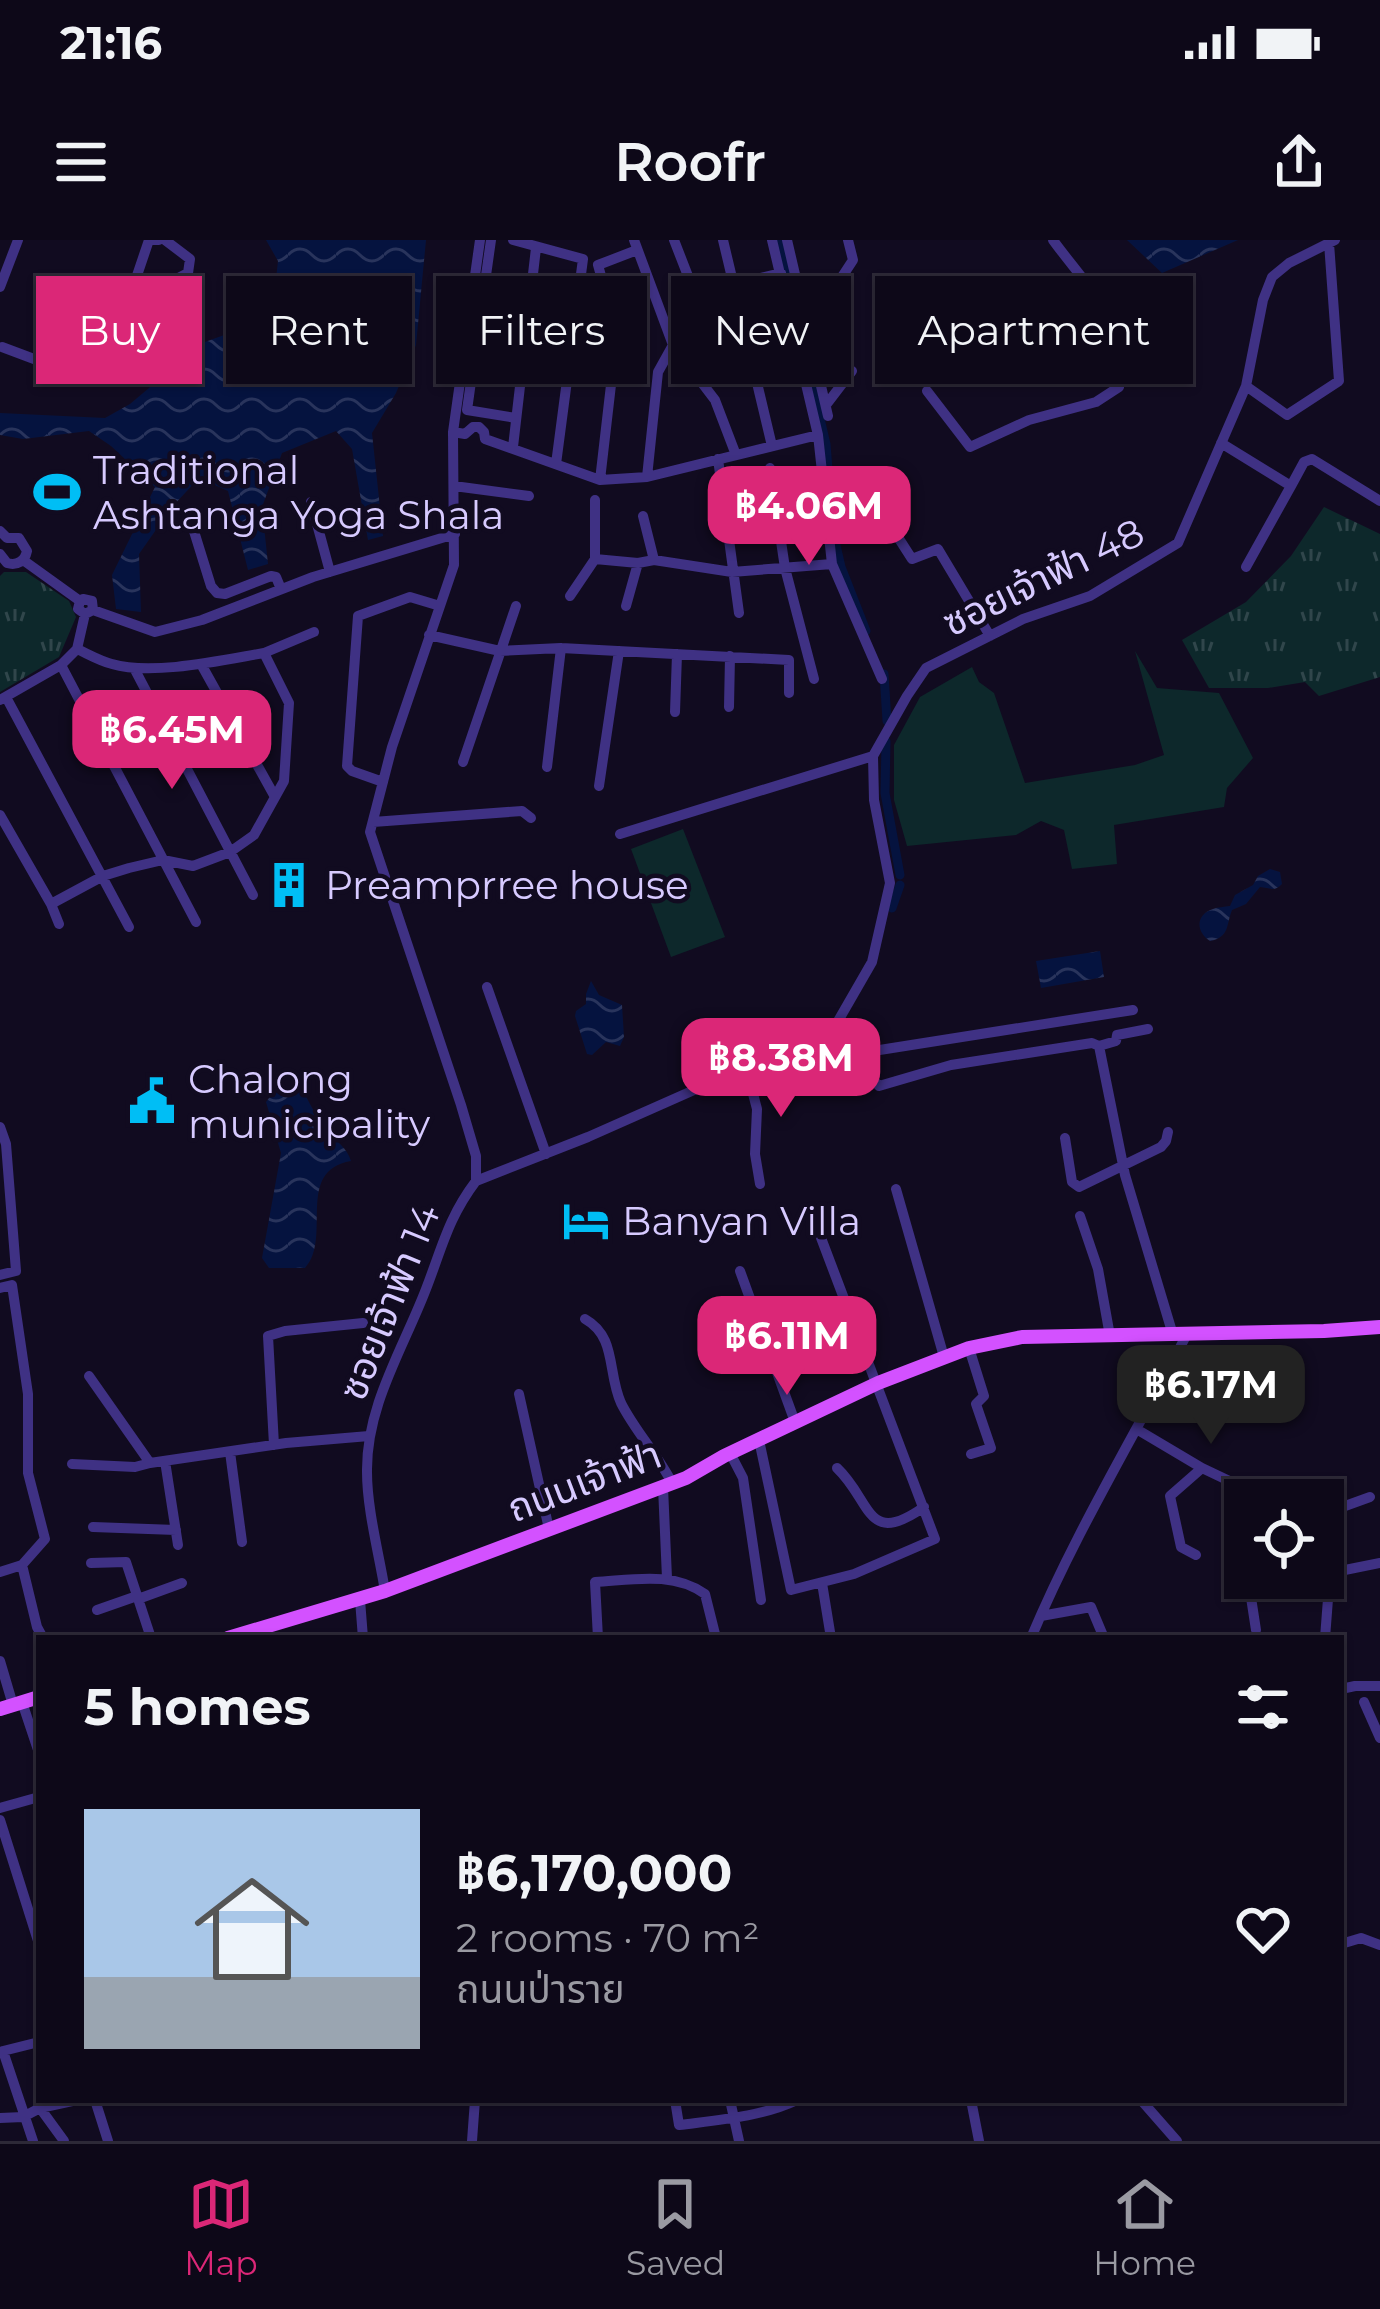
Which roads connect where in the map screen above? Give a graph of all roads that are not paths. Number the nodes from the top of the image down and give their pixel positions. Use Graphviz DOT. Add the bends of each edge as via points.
graph roads {
  1 [pos="19,240"];
  2 [pos="162,240"];
  3 [pos="480,240"];
  4 [pos="491,240"];
  5 [pos="513,240"];
  6 [pos="674,240"];
  7 [pos="723,240"];
  8 [pos="772,240"];
  9 [pos="787,240"];
  10 [pos="848,240"];
  11 [pos="1053,240"];
  12 [pos="1332,242"];
  13 [pos="635,245"];
  14 [pos="536,248"];
  15 [pos="781,273"];
  16 [pos="137,276"];
  17 [pos="182,276"];
  18 [pos="688,276"];
  19 [pos="733,276"];
  20 [pos="768,276"];
  21 [pos="795,276"];
  22 [pos="843,276"];
  23 [pos="0,287"];
  24 [pos="671,340"];
  25 [pos="1,343"];
  26 [pos="671,349"];
  27 [pos="36,359"];
  28 [pos="703,384"];
  29 [pos="758,384"];
  30 [pos="821,384"];
  31 [pos="844,384"];
  32 [pos="1246,386"];
  33 [pos="927,392"];
  34 [pos="516,418"];
  35 [pos="459,433"];
  36 [pos="818,435"];
  37 [pos="1221,443"];
  38 [pos="772,446"];
  39 [pos="512,447"];
  40 [pos="736,455"];
  41 [pos="718,459"];
  42 [pos="556,464"];
  43 [pos="770,468"];
  44 [pos="647,478"];
  45 [pos="600,480"];
  46 [pos="454,486"];
  47 [pos="1292,486"];
  48 [pos="869,492"];
  49 [pos="529,496"];
  50 [pos="595,500"];
  51 [pos="1380,501"];
  52 [pos="310,502"];
  53 [pos="643,516"];
  54 [pos="193,528"];
  55 [pos="454,535"];
  56 [pos="1,547"];
  57 [pos="595,559"];
  58 [pos="23,560"];
  59 [pos="654,560"];
  60 [pos="638,563"];
  61 [pos="832,564"];
  62 [pos="1246,567"];
  63 [pos="785,568"];
  64 [pos="330,572"];
  65 [pos="732,572"];
  66 [pos="281,589"];
  67 [pos="569,596"];
  68 [pos="440,606"];
  69 [pos="516,606"];
  70 [pos="626,607"];
  71 [pos="89,612"];
  72 [pos="739,613"];
  73 [pos="314,632"];
  74 [pos="430,634"];
  75 [pos="990,636"];
  76 [pos="561,648"];
  77 [pos="77,649"];
  78 [pos="500,651"];
  79 [pos="619,651"];
  80 [pos="264,653"];
  81 [pos="677,654"];
  82 [pos="730,656"];
  83 [pos="201,664"];
  84 [pos="61,665"];
  85 [pos="134,668"];
  86 [pos="814,679"];
  87 [pos="881,679"];
  88 [pos="789,693"];
  89 [pos="3,698"];
  90 [pos="729,707"];
  91 [pos="675,712"];
  92 [pos="873,756"];
  93 [pos="464,762"];
  94 [pos="547,767"];
  95 [pos="383,782"];
  96 [pos="599,786"];
  97 [pos="275,797"];
  98 [pos="0,815"];
  99 [pos="531,818"];
  100 [pos="373,822"];
  101 [pos="620,834"];
  102 [pos="230,852"];
  103 [pos="164,860"];
  104 [pos="103,877"];
  105 [pos="253,896"];
  106 [pos="51,904"];
  107 [pos="196,922"];
  108 [pos="59,924"];
  109 [pos="129,927"];
  110 [pos="487,987"];
  111 [pos="1133,1010"];
  112 [pos="1148,1029"];
  113 [pos="830,1035"];
  114 [pos="1100,1046"];
  115 [pos="848,1055"];
  116 [pos="746,1067"];
  117 [pos="0,1127"];
  118 [pos="1168,1132"];
  119 [pos="1065,1138"];
  120 [pos="546,1154"];
  121 [pos="1123,1166"];
  122 [pos="476,1181"];
  123 [pos="760,1184"];
  124 [pos="896,1189"];
  125 [pos="812,1214"];
  126 [pos="1080,1216"];
  127 [pos="740,1270"];
  128 [pos="0,1275"];
  129 [pos="0,1288"];
  130 [pos="585,1319"];
  131 [pos="363,1323"];
  132 [pos="1380,1327"];
  133 [pos="1180,1334"];
  134 [pos="1110,1336"];
  135 [pos="969,1348"];
  136 [pos="944,1357"];
  137 [pos="89,1376"];
  138 [pos="878,1383"];
  139 [pos="519,1394"];
  140 [pos="795,1422"];
  141 [pos="1138,1430"];
  142 [pos="369,1436"];
  143 [pos="759,1440"];
  144 [pos="274,1445"];
  145 [pos="230,1452"];
  146 [pos="730,1453"];
  147 [pos="971,1454"];
  148 [pos="164,1461"];
  149 [pos="150,1463"];
  150 [pos="72,1464"];
  151 [pos="837,1468"];
  152 [pos="1202,1468"];
  153 [pos="1225,1479"];
  154 [pos="668,1485"];
  155 [pos="1370,1497"];
  156 [pos="924,1507"];
  157 [pos="1344,1507"];
  158 [pos="93,1527"];
  159 [pos="550,1529"];
  160 [pos="176,1530"];
  161 [pos="242,1542"];
  162 [pos="178,1545"];
  163 [pos="1196,1556"];
  164 [pos="91,1563"];
  165 [pos="1380,1563"];
  166 [pos="22,1565"];
  167 [pos="1344,1570"];
  168 [pos="0,1572"];
  169 [pos="668,1578"];
  170 [pos="182,1582"];
  171 [pos="823,1582"];
  172 [pos="385,1591"];
  173 [pos="138,1598"];
  174 [pos="1251,1599"];
  175 [pos="1328,1599"];
  176 [pos="360,1600"];
  177 [pos="761,1600"];
  178 [pos="97,1610"];
  179 [pos="1040,1616"];
  180 [pos="1256,1630"];
  181 [pos="42,1635"];
  182 [pos="150,1635"];
  183 [pos="238,1635"];
  184 [pos="363,1635"];
  185 [pos="598,1635"];
  186 [pos="715,1635"];
  187 [pos="832,1635"];
  188 [pos="1032,1635"];
  189 [pos="1103,1635"];
  190 [pos="1325,1635"];
  191 [pos="0,1661"];
  192 [pos="1380,1687"];
  193 [pos="1344,1689"];
  194 [pos="1364,1702"];
  195 [pos="12,1705"];
  196 [pos="1380,1738"];
  197 [pos="36,1748"];
  198 [pos="36,1798"];
  199 [pos="0,1808"];
  200 [pos="0,1820"];
  201 [pos="36,1934"];
  202 [pos="1344,1943"];
  203 [pos="1380,1945"];
  204 [pos="36,2043"];
  205 [pos="63,2103"];
  206 [pos="96,2103"];
  207 [pos="475,2103"];
  208 [pos="675,2103"];
  209 [pos="731,2103"];
  210 [pos="790,2103"];
  211 [pos="972,2103"];
  212 [pos="1144,2103"];
  213 [pos="40,2108"];
  214 [pos="23,2116"];
  215 [pos="0,2117"];
  216 [pos="734,2118"];
  217 [pos="33,2141"];
  218 [pos="64,2141"];
  219 [pos="108,2141"];
  220 [pos="472,2141"];
  221 [pos="739,2141"];
  222 [pos="979,2141"];
  223 [pos="1177,2141"];
  1 -- 23 [label="street"];
  2 -- 16 [label="street" via="149,240"];
  2 -- 17 [label="street" via="190,259"];
  3 -- 35 [label="street"];
  4 -- 34 [label="street" via="467,410"];
  5 -- 14 [label="street"];
  6 -- 18 [label="street"];
  7 -- 19 [label="street"];
  8 -- 15 [label="street"];
  9 -- 21 [label="street"];
  10 -- 22 [label="street" via="853,260"];
  11 -- 33 [label="street" via="1119,335 1119,386 1096,402 970,447"];
  12 -- 32 [label="street, ซอยเจ้าฟ้า 48" via="1272,277"];
  12 -- 32 [label="street" via="1339,381 1287,415"];
  13 -- 24 [label="street"];
  13 -- 45 [label="street" via="598,265 617,332"];
  14 -- 34 [label="street"];
  14 -- 42 [label="street" via="583,259"];
  15 -- 20 [label="street"];
  15 -- 36 [label="street"];
  25 -- 27 [label="street"];
  26 -- 44 [label="street" via="658,372"];
  28 -- 40 [label="street"];
  29 -- 38 [label="street"];
  30 -- 31 [label="street" via="827,411"];
  32 -- 37 [label="street, ซอยเจ้าฟ้า 48"];
  34 -- 39 [label="street"];
  35 -- 39 [label="street" via="479,427 485,439"];
  35 -- 46 [label="street"];
  36 -- 38 [label="street"];
  36 -- 61 [label="street"];
  37 -- 47 [label="street"];
  37 -- 75 [label="street, ซอยเจ้าฟ้า 48" via="1178,543 1090,596"];
  38 -- 40 [label="street"];
  39 -- 42 [label="street"];
  40 -- 41 [label="street"];
  41 -- 44 [label="street"];
  41 -- 65 [label="street"];
  42 -- 45 [label="street"];
  43 -- 63 [label="street"];
  44 -- 45 [label="street"];
  46 -- 49 [label="street"];
  46 -- 55 [label="street"];
  47 -- 51 [label="street" via="1312,459"];
  47 -- 62 [label="street"];
  48 -- 75 [label="street" via="912,560 938,549"];
  50 -- 57 [label="street"];
  52 -- 64 [label="street"];
  53 -- 59 [label="street"];
  54 -- 66 [label="street" via="217,593 271,576"];
  55 -- 64 [label="street"];
  55 -- 68 [label="street"];
  56 -- 58 [label="street" via="10,564"];
  56 -- 58 [label="street" via="14,537 23,541"];
  57 -- 60 [label="street"];
  57 -- 67 [label="street"];
  58 -- 71 [label="street" via="80,601 88,598"];
  59 -- 60 [label="street"];
  59 -- 65 [label="street"];
  60 -- 70 [label="street"];
  61 -- 63 [label="street"];
  61 -- 87 [label="street"];
  63 -- 65 [label="street"];
  63 -- 86 [label="street"];
  64 -- 66 [label="street"];
  65 -- 72 [label="street"];
  66 -- 71 [label="street" via="155,632"];
  68 -- 74 [label="street"];
  68 -- 95 [label="street" via="410,597 358,616 347,766"];
  69 -- 78 [label="street"];
  71 -- 77 [label="street"];
  73 -- 80 [label="street"];
  74 -- 78 [label="street"];
  74 -- 95 [label="street"];
  75 -- 92 [label="street, ซอยเจ้าฟ้า 48" via="926,668"];
  76 -- 78 [label="street"];
  76 -- 79 [label="street"];
  76 -- 94 [label="street"];
  77 -- 84 [label="street"];
  77 -- 85 [label="street"];
  78 -- 93 [label="street"];
  79 -- 81 [label="street"];
  79 -- 96 [label="street"];
  80 -- 83 [label="street"];
  80 -- 97 [label="street" via="289,703 284,782"];
  81 -- 82 [label="street"];
  81 -- 91 [label="street"];
  82 -- 88 [label="street" via="789,660"];
  82 -- 90 [label="street"];
  83 -- 85 [label="street"];
  83 -- 97 [label="street"];
  84 -- 89 [label="street"];
  84 -- 103 [label="street"];
  85 -- 102 [label="street"];
  89 -- 104 [label="street"];
  92 -- 101 [label="street"];
  92 -- 113 [label="street" via="890,883 872,962"];
  95 -- 100 [label="street"];
  97 -- 102 [label="street" via="254,835"];
  98 -- 106 [label="street"];
  99 -- 100 [label="street" via="522,811"];
  100 -- 122 [label="street" via="476,1156"];
  102 -- 103 [label="street" via="194,866"];
  102 -- 105 [label="street"];
  103 -- 104 [label="street"];
  103 -- 107 [label="street"];
  104 -- 106 [label="street"];
  104 -- 109 [label="street"];
  106 -- 108 [label="street"];
  110 -- 120 [label="street"];
  111 -- 115 [label="street"];
  112 -- 114 [label="street"];
  113 -- 115 [label="street"];
  113 -- 116 [label="street"];
  114 -- 115 [label="street" via="951,1065 879,1086"];
  114 -- 121 [label="street"];
  116 -- 120 [label="street"];
  116 -- 123 [label="street"];
  117 -- 128 [label="street" via="16,1271"];
  118 -- 121 [label="street" via="1161,1147"];
  119 -- 121 [label="street" via="1076,1186"];
  120 -- 122 [label="street"];
  121 -- 133 [label="street"];
  122 -- 142 [label="street, ซอยเจ้าฟ้า 14" via="452,1216"];
  124 -- 136 [label="street"];
  125 -- 138 [label="street"];
  126 -- 134 [label="street"];
  127 -- 140 [label="street"];
  129 -- 166 [label="street" via="12,1285 28,1394 28,1473 46,1539"];
  130 -- 154 [label="street" via="605,1335 622,1405"];
  131 -- 144 [label="street" via="268,1336"];
  132 -- 133 [label="main road, ถนนเจ้าฟ้า"];
  133 -- 134 [label="main road, ถนนเจ้าฟ้า"];
  133 -- 141 [label="street"];
  134 -- 135 [label="main road, ถนนเจ้าฟ้า" via="1022,1337"];
  135 -- 136 [label="main road, ถนนเจ้าฟ้า"];
  135 -- 147 [label="street" via="991,1448"];
  136 -- 138 [label="main road, ถนนเจ้าฟ้า"];
  137 -- 149 [label="street"];
  138 -- 140 [label="main road, ถนนเจ้าฟ้า"];
  138 -- 156 [label="street"];
  139 -- 159 [label="street"];
  140 -- 143 [label="main road, ถนนเจ้าฟ้า"];
  141 -- 152 [label="street"];
  141 -- 179 [label="street"];
  142 -- 144 [label="street"];
  142 -- 172 [label="street, ซอยเจ้าฟ้า 14"];
  143 -- 146 [label="main road, ถนนเจ้าฟ้า"];
  143 -- 171 [label="street" via="791,1590"];
  144 -- 145 [label="street"];
  145 -- 148 [label="street"];
  145 -- 161 [label="street"];
  146 -- 154 [label="main road, ถนนเจ้าฟ้า"];
  146 -- 177 [label="street" via="743,1478"];
  148 -- 149 [label="street"];
  148 -- 160 [label="street"];
  149 -- 150 [label="street"];
  151 -- 156 [label="street" via="883,1523"];
  152 -- 153 [label="street"];
  152 -- 163 [label="street" via="1170,1496 1181,1546"];
  154 -- 159 [label="main road, ถนนเจ้าฟ้า"];
  154 -- 169 [label="street"];
  155 -- 157 [label="street"];
  156 -- 171 [label="street" via="935,1539"];
  158 -- 160 [label="street"];
  159 -- 172 [label="main road, ถนนเจ้าฟ้า"];
  160 -- 162 [label="street"];
  164 -- 173 [label="street" via="126,1562"];
  165 -- 167 [label="street"];
  166 -- 168 [label="street"];
  166 -- 181 [label="street"];
  169 -- 185 [label="street" via="595,1582"];
  169 -- 186 [label="street" via="705,1594"];
  170 -- 173 [label="street"];
  171 -- 187 [label="street"];
  172 -- 176 [label="main road, ถนนเจ้าฟ้า"];
  173 -- 178 [label="street"];
  173 -- 182 [label="street"];
  174 -- 180 [label="street"];
  175 -- 190 [label="street"];
  176 -- 183 [label="main road, ถนนเจ้าฟ้า"];
  176 -- 184 [label="street"];
  179 -- 188 [label="street"];
  179 -- 189 [label="street" via="1090,1606"];
  191 -- 195 [label="street"];
  192 -- 193 [label="street"];
  194 -- 196 [label="street"];
  195 -- 197 [label="street"];
  198 -- 199 [label="street"];
  200 -- 201 [label="street"];
  202 -- 203 [label="street"];
  204 -- 214 [label="street" via="3,2051"];
  205 -- 213 [label="street"];
  206 -- 219 [label="street"];
  207 -- 220 [label="street"];
  208 -- 216 [label="street" via="679,2125"];
  209 -- 216 [label="street"];
  210 -- 216 [label="street"];
  211 -- 222 [label="street"];
  212 -- 223 [label="street"];
  213 -- 214 [label="street"];
  213 -- 218 [label="street"];
  214 -- 215 [label="street"];
  214 -- 217 [label="street"];
  216 -- 221 [label="street"];
}
